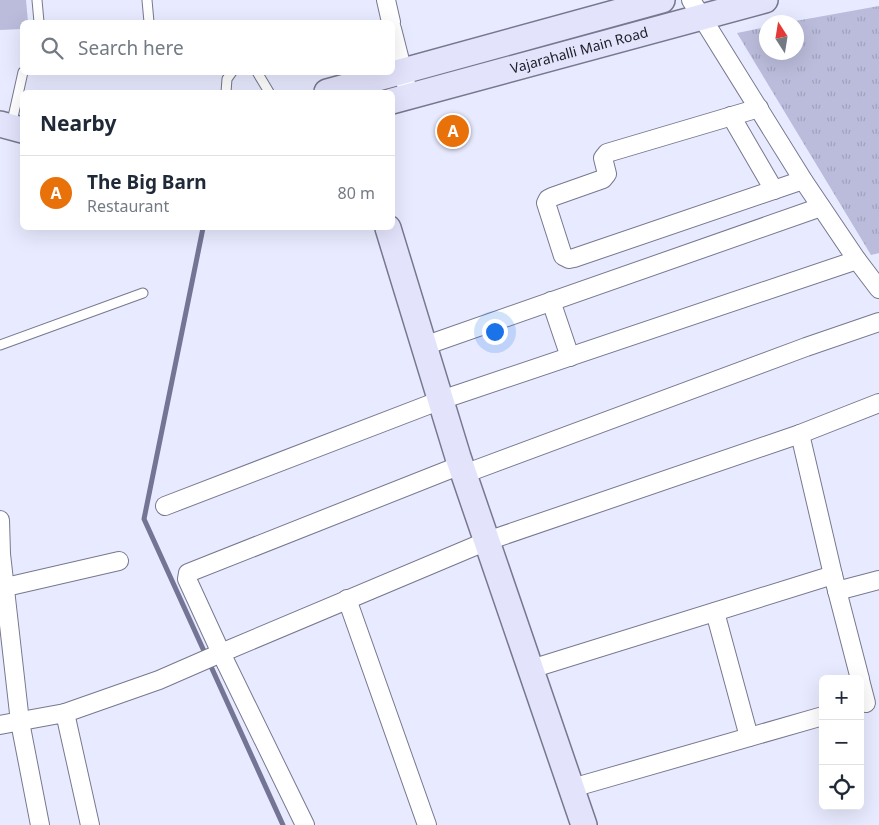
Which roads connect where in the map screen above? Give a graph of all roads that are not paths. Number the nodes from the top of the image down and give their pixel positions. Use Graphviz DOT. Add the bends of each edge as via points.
graph roads {
  1 [pos="37,0"];
  2 [pos="147,0"];
  3 [pos="386,0"];
  4 [pos="766,0"];
  5 [pos="646,2"];
  6 [pos="696,8"];
  7 [pos="39,20"];
  8 [pos="149,20"];
  9 [pos="391,20"];
  10 [pos="395,41"];
  11 [pos="403,72"];
  12 [pos="395,74"];
  13 [pos="22,75"];
  14 [pos="230,75"];
  15 [pos="259,75"];
  16 [pos="393,75"];
  17 [pos="226,90"];
  18 [pos="267,90"];
  19 [pos="343,90"];
  20 [pos="401,98"];
  21 [pos="759,108"];
  22 [pos="731,116"];
  23 [pos="11,127"];
  24 [pos="803,180"];
  25 [pos="774,190"];
  26 [pos="821,207"];
  27 [pos="389,230"];
  28 [pos="857,260"];
  29 [pos="879,289"];
  30 [pos="143,294"];
  31 [pos="551,300"];
  32 [pos="879,322"];
  33 [pos="0,345"];
  34 [pos="424,346"];
  35 [pos="570,357"];
  36 [pos="441,400"];
  37 [pos="879,403"];
  38 [pos="800,434"];
  39 [pos="463,470"];
  40 [pos="165,506"];
  41 [pos="0,520"];
  42 [pos="487,541"];
  43 [pos="119,561"];
  44 [pos="879,580"];
  45 [pos="835,583"];
  46 [pos="6,587"];
  47 [pos="347,599"];
  48 [pos="715,612"];
  49 [pos="221,653"];
  50 [pos="531,669"];
  51 [pos="859,675"];
  52 [pos="65,713"];
  53 [pos="819,717"];
  54 [pos="20,722"];
  55 [pos="0,725"];
  56 [pos="749,737"];
  57 [pos="572,788"];
  58 [pos="40,825"];
  59 [pos="90,825"];
  60 [pos="305,825"];
  61 [pos="427,825"];
  62 [pos="584,825"];
  1 -- 7 [label="lane"];
  2 -- 8 [label="lane"];
  3 -- 9 [label="street"];
  4 -- 6 [label="main road, Vajarahalli Main Road"];
  5 -- 11 [label="main road, Vajarahalli Main Road"];
  6 -- 20 [label="main road, Vajarahalli Main Road"];
  6 -- 21 [label="street"];
  10 -- 11 [label="street"];
  11 -- 12 [label="main road, Vajarahalli Main Road"];
  11 -- 20 [label="street"];
  13 -- 23 [label="lane"];
  14 -- 17 [label="lane"];
  15 -- 18 [label="lane"];
  16 -- 19 [label="main road, Vajarahalli Main Road"];
  21 -- 22 [label="street"];
  21 -- 24 [label="street"];
  22 -- 25 [label="street"];
  22 -- 25 [label="street" via="607,152 603,158 606,174 603,179 548,199 546,206 564,256 574,258"];
  24 -- 25 [label="street"];
  24 -- 26 [label="street"];
  26 -- 28 [label="street"];
  26 -- 31 [label="street"];
  27 -- 34 [label="main road"];
  28 -- 29 [label="street"];
  28 -- 35 [label="street"];
  30 -- 33 [label="lane"];
  31 -- 34 [label="street"];
  31 -- 35 [label="street"];
  32 -- 39 [label="street"];
  34 -- 36 [label="main road"];
  35 -- 36 [label="street"];
  36 -- 39 [label="main road"];
  36 -- 40 [label="street"];
  37 -- 38 [label="street"];
  38 -- 42 [label="street"];
  38 -- 45 [label="street"];
  39 -- 42 [label="main road"];
  39 -- 49 [label="street" via="188,573 187,579"];
  41 -- 46 [label="street"];
  42 -- 47 [label="street"];
  42 -- 50 [label="main road"];
  43 -- 46 [label="street"];
  44 -- 45 [label="street"];
  45 -- 48 [label="street"];
  45 -- 51 [label="street"];
  46 -- 54 [label="street"];
  47 -- 49 [label="street"];
  47 -- 61 [label="street"];
  48 -- 50 [label="street"];
  48 -- 56 [label="street"];
  49 -- 52 [label="street" via="159,680"];
  49 -- 60 [label="street"];
  50 -- 57 [label="main road"];
  52 -- 54 [label="street"];
  52 -- 59 [label="street"];
  53 -- 56 [label="street"];
  54 -- 55 [label="street"];
  54 -- 58 [label="street"];
  56 -- 57 [label="street"];
  57 -- 62 [label="main road"];
}
